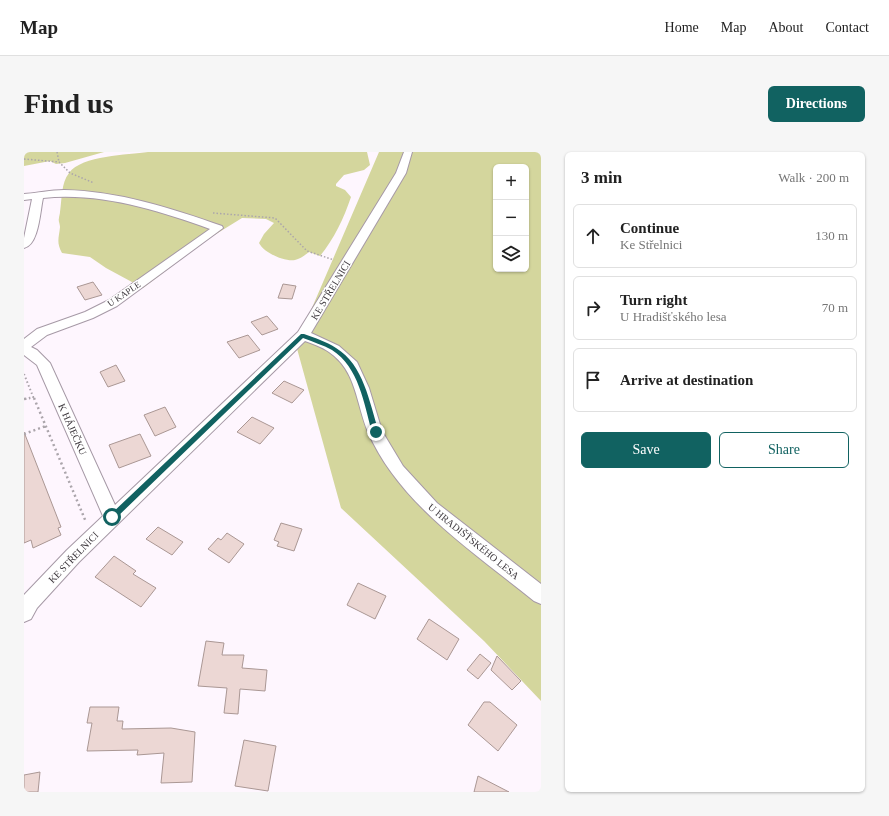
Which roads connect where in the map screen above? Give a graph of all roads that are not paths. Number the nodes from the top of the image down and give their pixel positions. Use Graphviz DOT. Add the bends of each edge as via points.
graph roads {
  1 [pos="408,152"];
  2 [pos="38,196"];
  3 [pos="24,197"];
  4 [pos="24,245"];
  5 [pos="303,335"];
  6 [pos="24,346"];
  7 [pos="24,349"];
  8 [pos="112,517"];
  9 [pos="541,595"];
  10 [pos="24,613"];
  1 -- 5 [label="street, KE STŘELNICI" via="400,173"];
  2 -- 3 [label="street"];
  2 -- 4 [label="street" via="29,240"];
  2 -- 6 [label="street, U KAPLE" via="63,193 121,199 174,212 218,228 113,303 42,332"];
  5 -- 8 [label="street, KE STŘELNICI"];
  5 -- 9 [label="street, U HRADIŠŤSKÉHO LESA" via="334,349 352,365 376,432 397,470 431,508"];
  7 -- 8 [label="street, K HÁJEČKU" via="43,363"];
  8 -- 10 [label="street, KE STŘELNICI" via="30,602"];
}
